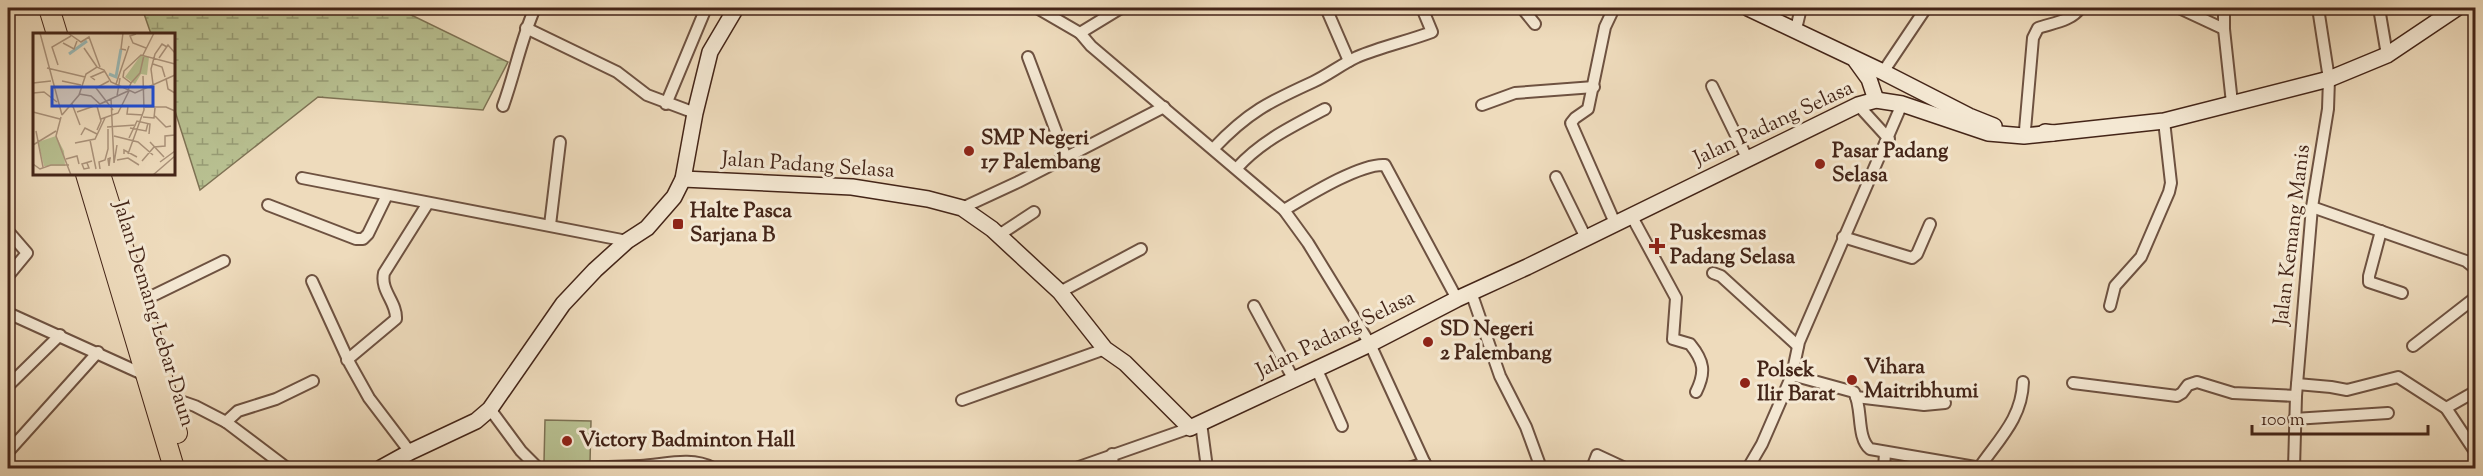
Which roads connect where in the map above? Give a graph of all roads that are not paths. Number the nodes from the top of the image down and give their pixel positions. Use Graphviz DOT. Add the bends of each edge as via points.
graph roads {
  1 [pos="35,8"];
  2 [pos="49,8"];
  3 [pos="535,8"];
  4 [pos="706,8"];
  5 [pos="736,8"];
  6 [pos="1037,8"];
  7 [pos="1121,8"];
  8 [pos="1326,8"];
  9 [pos="1422,8"];
  10 [pos="1522,8"];
  11 [pos="1614,8"];
  12 [pos="1748,8"];
  13 [pos="1801,8"];
  14 [pos="1926,8"];
  15 [pos="2080,8"];
  16 [pos="2179,8"];
  17 [pos="2224,8"];
  18 [pos="2318,8"];
  19 [pos="2379,8"];
  20 [pos="2457,8"];
  21 [pos="1535,24"];
  22 [pos="526,28"];
  23 [pos="1796,29"];
  24 [pos="2224,29"];
  25 [pos="44,33"];
  26 [pos="57,33"];
  27 [pos="1080,33"];
  28 [pos="2386,55"];
  29 [pos="1028,57"];
  30 [pos="1854,59"];
  31 [pos="1349,61"];
  32 [pos="1883,72"];
  33 [pos="2328,80"];
  34 [pos="1712,86"];
  35 [pos="1594,87"];
  36 [pos="1876,100"];
  37 [pos="2232,103"];
  38 [pos="666,104"];
  39 [pos="1902,104"];
  40 [pos="1482,105"];
  41 [pos="1858,105"];
  42 [pos="504,106"];
  43 [pos="1164,107"];
  44 [pos="1325,109"];
  45 [pos="695,113"];
  46 [pos="2164,121"];
  47 [pos="2025,130"];
  48 [pos="2053,133"];
  49 [pos="1888,139"];
  50 [pos="560,142"];
  51 [pos="1214,148"];
  52 [pos="1066,158"];
  53 [pos="1747,158"];
  54 [pos="1237,168"];
  55 [pos="87,176"];
  56 [pos="101,176"];
  57 [pos="1556,177"];
  58 [pos="302,178"];
  59 [pos="683,179"];
  60 [pos="387,195"];
  61 [pos="428,203"];
  62 [pos="268,205"];
  63 [pos="2312,207"];
  64 [pos="962,208"];
  65 [pos="1284,210"];
  66 [pos="1034,212"];
  67 [pos="1631,215"];
  68 [pos="1615,223"];
  69 [pos="1930,224"];
  70 [pos="550,225"];
  71 [pos="8,231"];
  72 [pos="2381,231"];
  73 [pos="999,235"];
  74 [pos="1843,237"];
  75 [pos="1586,238"];
  76 [pos="627,241"];
  77 [pos="1141,249"];
  78 [pos="224,261"];
  79 [pos="2475,268"];
  80 [pos="1713,273"];
  81 [pos="8,276"];
  82 [pos="312,281"];
  83 [pos="1060,292"];
  84 [pos="2402,293"];
  85 [pos="1464,296"];
  86 [pos="2475,297"];
  87 [pos="140,302"];
  88 [pos="1254,306"];
  89 [pos="2110,306"];
  90 [pos="8,313"];
  91 [pos="60,335"];
  92 [pos="1370,344"];
  93 [pos="1798,346"];
  94 [pos="2413,346"];
  95 [pos="1106,349"];
  96 [pos="98,352"];
  97 [pos="347,360"];
  98 [pos="1317,370"];
  99 [pos="1792,375"];
  100 [pos="1294,380"];
  101 [pos="313,381"];
  102 [pos="2023,382"];
  103 [pos="2073,383"];
  104 [pos="158,384"];
  105 [pos="8,386"];
  106 [pos="2296,390"];
  107 [pos="1696,392"];
  108 [pos="2475,392"];
  109 [pos="1856,397"];
  110 [pos="962,400"];
  111 [pos="1945,403"];
  112 [pos="2446,408"];
  113 [pos="490,409"];
  114 [pos="2388,413"];
  115 [pos="2294,419"];
  116 [pos="226,422"];
  117 [pos="1195,425"];
  118 [pos="1342,426"];
  119 [pos="8,452"];
  120 [pos="410,452"];
  121 [pos="1885,453"];
  122 [pos="2475,453"];
  123 [pos="1112,454"];
  124 [pos="1426,466"];
  125 [pos="174,468"];
  126 [pos="186,468"];
  127 [pos="287,468"];
  128 [pos="381,468"];
  129 [pos="538,468"];
  130 [pos="712,468"];
  131 [pos="1076,468"];
  132 [pos="1113,468"];
  133 [pos="1207,468"];
  134 [pos="1409,468"];
  135 [pos="1541,468"];
  136 [pos="1592,468"];
  137 [pos="1626,468"];
  138 [pos="1748,468"];
  139 [pos="1884,468"];
  140 [pos="1980,468"];
  141 [pos="2294,468"];
  1 -- 25 [label="highway"];
  2 -- 26 [label="highway"];
  3 -- 22 [label="street"];
  4 -- 38 [label="street"];
  5 -- 45 [label="street" via="710,52"];
  6 -- 27 [label="street"];
  7 -- 27 [label="street"];
  8 -- 31 [label="street"];
  9 -- 31 [label="street" via="1432,32"];
  10 -- 21 [label="street"];
  11 -- 35 [label="street" via="1595,66"];
  12 -- 23 [label="street"];
  13 -- 23 [label="street"];
  14 -- 32 [label="street"];
  15 -- 47 [label="street" via="2064,20 2038,28 2033,38"];
  16 -- 24 [label="street"];
  17 -- 24 [label="street"];
  18 -- 33 [label="street, Jalan Kemang Manis"];
  19 -- 28 [label="street"];
  20 -- 28 [label="street"];
  22 -- 38 [label="street" via="617,72"];
  22 -- 42 [label="street"];
  23 -- 30 [label="street"];
  24 -- 37 [label="street"];
  27 -- 43 [label="street"];
  28 -- 33 [label="street"];
  29 -- 52 [label="street"];
  30 -- 32 [label="street"];
  30 -- 36 [label="street" via="1869,79"];
  31 -- 51 [label="street" via="1316,81 1273,99 1238,123"];
  32 -- 47 [label="street" via="1995,127"];
  33 -- 37 [label="street"];
  33 -- 63 [label="street, Jalan Kemang Manis" via="2328,110"];
  34 -- 53 [label="street"];
  35 -- 40 [label="street" via="1515,93"];
  35 -- 68 [label="street" via="1588,109 1572,124"];
  36 -- 39 [label="street, Jalan Padang Selasa"];
  36 -- 41 [label="street, Jalan Padang Selasa"];
  37 -- 46 [label="street"];
  38 -- 45 [label="street"];
  39 -- 48 [label="street, Jalan Padang Selasa" via="1988,134"];
  39 -- 49 [label="street"];
  41 -- 49 [label="street"];
  41 -- 53 [label="street, Jalan Padang Selasa"];
  43 -- 51 [label="street"];
  43 -- 52 [label="street"];
  44 -- 54 [label="street" via="1284,130"];
  45 -- 59 [label="street"];
  46 -- 48 [label="street"];
  46 -- 89 [label="street" via="2169,192 2141,257 2115,286"];
  47 -- 48 [label="street"];
  49 -- 74 [label="street"];
  50 -- 70 [label="street"];
  51 -- 54 [label="street"];
  52 -- 64 [label="street"];
  53 -- 67 [label="street, Jalan Padang Selasa"];
  54 -- 65 [label="street"];
  55 -- 104 [label="highway, Jalan Demang Lebar Daun"];
  56 -- 87 [label="highway, Jalan Demang Lebar Daun"];
  57 -- 75 [label="street"];
  58 -- 60 [label="street"];
  59 -- 64 [label="street, Jalan Padang Selasa" via="852,186"];
  59 -- 76 [label="street" via="660,215"];
  60 -- 61 [label="street"];
  60 -- 62 [label="street" via="363,239"];
  61 -- 70 [label="street"];
  61 -- 97 [label="street" via="384,273 384,286 396,319"];
  63 -- 72 [label="street"];
  63 -- 106 [label="street, Jalan Kemang Manis"];
  64 -- 73 [label="street, Jalan Padang Selasa"];
  65 -- 85 [label="street" via="1321,188 1385,165"];
  65 -- 92 [label="street"];
  66 -- 73 [label="street"];
  67 -- 68 [label="street, Jalan Padang Selasa"];
  67 -- 107 [label="street" via="1676,298 1673,339 1690,344 1703,368"];
  68 -- 75 [label="street, Jalan Padang Selasa"];
  69 -- 74 [label="street" via="1917,255 1912,258"];
  70 -- 76 [label="street"];
  71 -- 81 [label="street" via="27,253"];
  72 -- 79 [label="street" via="2466,261"];
  72 -- 84 [label="street" via="2369,280"];
  73 -- 83 [label="street, Jalan Padang Selasa"];
  74 -- 93 [label="street"];
  75 -- 85 [label="street, Jalan Padang Selasa"];
  76 -- 113 [label="street" via="563,304"];
  77 -- 83 [label="street"];
  78 -- 87 [label="street"];
  80 -- 93 [label="street"];
  82 -- 97 [label="street"];
  83 -- 95 [label="street, Jalan Padang Selasa"];
  85 -- 92 [label="street, Jalan Padang Selasa"];
  85 -- 135 [label="street" via="1526,427"];
  86 -- 94 [label="street"];
  87 -- 104 [label="highway, Jalan Demang Lebar Daun"];
  88 -- 100 [label="street"];
  90 -- 91 [label="street"];
  91 -- 96 [label="street"];
  91 -- 105 [label="street"];
  92 -- 98 [label="street, Jalan Padang Selasa"];
  92 -- 124 [label="street"];
  93 -- 99 [label="street"];
  95 -- 110 [label="street"];
  95 -- 117 [label="street, Jalan Padang Selasa"];
  96 -- 104 [label="street"];
  96 -- 119 [label="street"];
  97 -- 120 [label="street" via="369,398"];
  98 -- 100 [label="street, Jalan Padang Selasa"];
  98 -- 118 [label="street"];
  99 -- 109 [label="street" via="1849,389"];
  99 -- 138 [label="street"];
  100 -- 117 [label="street, Jalan Padang Selasa"];
  101 -- 116 [label="street" via="238,411"];
  102 -- 140 [label="street" via="2020,408"];
  103 -- 106 [label="street" via="2177,396 2188,385 2200,382 2233,393"];
  104 -- 116 [label="street"];
  104 -- 125 [label="highway, Jalan Demang Lebar Daun"];
  104 -- 126 [label="highway, Jalan Demang Lebar Daun"];
  106 -- 112 [label="street" via="2349,390 2398,377"];
  106 -- 115 [label="street, Jalan Kemang Manis"];
  108 -- 112 [label="street"];
  109 -- 111 [label="street" via="1924,405"];
  109 -- 121 [label="street" via="1867,447"];
  112 -- 122 [label="street"];
  113 -- 120 [label="street" via="476,421"];
  113 -- 129 [label="street"];
  114 -- 115 [label="street"];
  115 -- 141 [label="street, Jalan Kemang Manis"];
  116 -- 127 [label="street"];
  117 -- 123 [label="street"];
  117 -- 133 [label="street"];
  120 -- 128 [label="street"];
  121 -- 139 [label="street"];
  121 -- 140 [label="street"];
  123 -- 131 [label="street"];
  123 -- 132 [label="street"];
  124 -- 134 [label="street"];
  129 -- 130 [label="street" via="696,462"];
  136 -- 137 [label="street" via="1597,455"];
}
